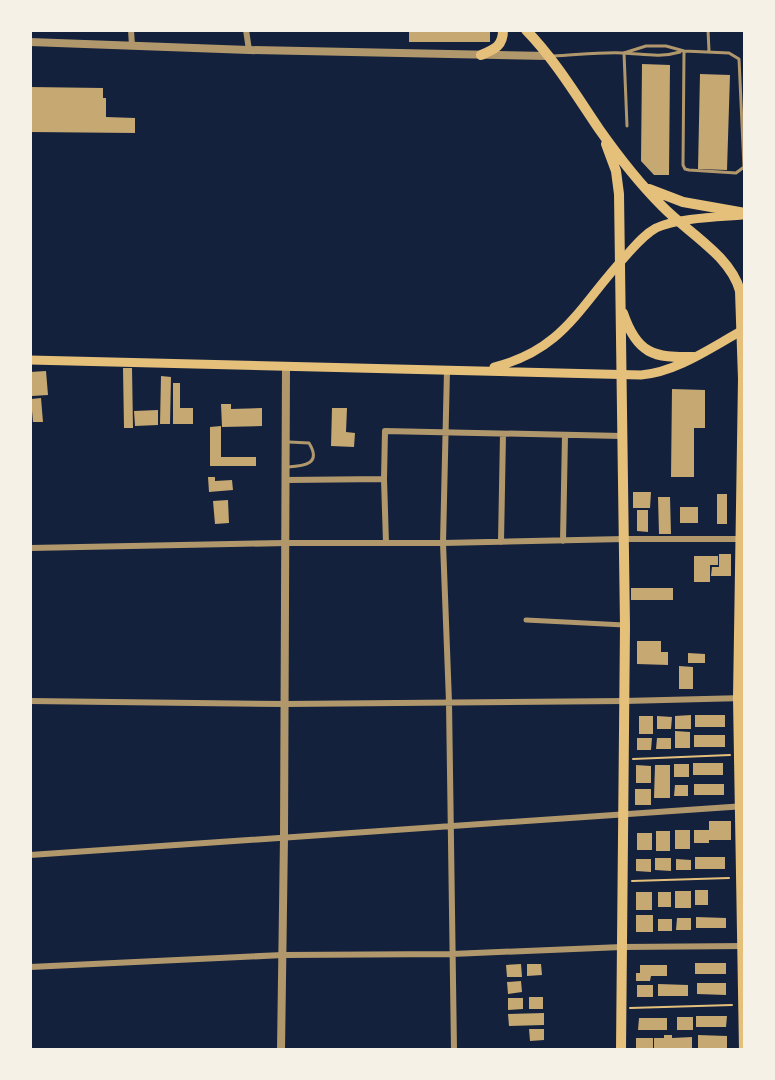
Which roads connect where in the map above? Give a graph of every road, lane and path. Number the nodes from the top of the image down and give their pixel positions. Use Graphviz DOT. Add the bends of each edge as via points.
graph roads {
  1 [pos="131,30"];
  2 [pos="246,30"];
  3 [pos="503,30"];
  4 [pos="526,30"];
  5 [pos="708,30"];
  6 [pos="30,42"];
  7 [pos="132,46"];
  8 [pos="249,50"];
  9 [pos="684,51"];
  10 [pos="709,51"];
  11 [pos="624,53"];
  12 [pos="481,55"];
  13 [pos="549,56"];
  14 [pos="627,126"];
  15 [pos="600,131"];
  16 [pos="644,187"];
  17 [pos="745,214"];
  18 [pos="678,222"];
  19 [pos="619,263"];
  20 [pos="620,304"];
  21 [pos="744,330"];
  22 [pos="693,357"];
  23 [pos="30,360"];
  24 [pos="286,366"];
  25 [pos="447,369"];
  26 [pos="471,370"];
  27 [pos="622,374"];
  28 [pos="744,379"];
  29 [pos="447,433"];
  30 [pos="503,434"];
  31 [pos="565,435"];
  32 [pos="622,436"];
  33 [pos="286,442"];
  34 [pos="285,468"];
  35 [pos="384,479"];
  36 [pos="286,480"];
  37 [pos="624,539"];
  38 [pos="743,539"];
  39 [pos="563,541"];
  40 [pos="501,542"];
  41 [pos="286,543"];
  42 [pos="386,543"];
  43 [pos="443,543"];
  44 [pos="30,548"];
  45 [pos="526,620"];
  46 [pos="625,626"];
  47 [pos="742,698"];
  48 [pos="30,701"];
  49 [pos="624,701"];
  50 [pos="449,702"];
  51 [pos="285,704"];
  52 [pos="739,754"];
  53 [pos="623,760"];
  54 [pos="743,806"];
  55 [pos="623,814"];
  56 [pos="450,826"];
  57 [pos="284,837"];
  58 [pos="30,855"];
  59 [pos="742,877"];
  60 [pos="622,882"];
  61 [pos="744,946"];
  62 [pos="622,947"];
  63 [pos="452,954"];
  64 [pos="283,955"];
  65 [pos="30,967"];
  66 [pos="743,1004"];
  67 [pos="621,1008"];
  68 [pos="281,1050"];
  69 [pos="454,1050"];
  70 [pos="621,1050"];
  71 [pos="744,1050"];
  1 -- 7 [label="street"];
  2 -- 8 [label="street"];
  3 -- 12 [label="highway" via="496,49"];
  4 -- 13 [label="highway"];
  5 -- 10 [label="lane"];
  6 -- 7 [label="street"];
  7 -- 8 [label="street"];
  8 -- 12 [label="street"];
  9 -- 10 [label="lane"];
  9 -- 10 [label="lane" via="683,165 689,170 736,173 744,167 739,59"];
  9 -- 11 [label="lane" via="667,56"];
  9 -- 11 [label="lane" via="646,46"];
  11 -- 13 [label="lane"];
  11 -- 14 [label="lane"];
  12 -- 13 [label="street"];
  13 -- 15 [label="highway"];
  15 -- 16 [label="highway"];
  15 -- 19 [label="highway" via="619,186"];
  16 -- 17 [label="highway" via="683,202"];
  16 -- 18 [label="highway"];
  17 -- 18 [label="main road"];
  18 -- 19 [label="main road" via="648,233"];
  18 -- 21 [label="highway" via="733,272"];
  19 -- 20 [label="highway"];
  19 -- 26 [label="main road" via="549,343 523,358"];
  20 -- 22 [label="highway" via="632,334 646,349 668,357"];
  20 -- 27 [label="highway"];
  21 -- 22 [label="main road"];
  21 -- 28 [label="highway"];
  22 -- 27 [label="main road" via="656,373"];
  23 -- 24 [label="main road"];
  24 -- 25 [label="main road"];
  24 -- 33 [label="street"];
  25 -- 26 [label="main road"];
  25 -- 29 [label="street"];
  26 -- 27 [label="main road"];
  27 -- 32 [label="highway"];
  28 -- 38 [label="highway"];
  29 -- 30 [label="street"];
  29 -- 35 [label="street" via="385,431"];
  29 -- 43 [label="street"];
  30 -- 31 [label="street"];
  30 -- 40 [label="street"];
  31 -- 32 [label="street"];
  31 -- 39 [label="street"];
  32 -- 37 [label="highway"];
  33 -- 34 [label="street"];
  33 -- 34 [label="lane" via="309,443 313,459"];
  34 -- 36 [label="street"];
  35 -- 36 [label="street"];
  35 -- 42 [label="street"];
  36 -- 41 [label="street"];
  37 -- 38 [label="street"];
  37 -- 39 [label="street"];
  37 -- 46 [label="highway"];
  38 -- 47 [label="highway"];
  39 -- 40 [label="street"];
  40 -- 43 [label="street"];
  41 -- 42 [label="street"];
  41 -- 44 [label="street"];
  41 -- 51 [label="street"];
  42 -- 43 [label="street"];
  43 -- 50 [label="street"];
  45 -- 46 [label="street"];
  46 -- 49 [label="highway"];
  47 -- 49 [label="street"];
  47 -- 52 [label="highway"];
  48 -- 51 [label="street"];
  49 -- 50 [label="street"];
  49 -- 53 [label="highway"];
  50 -- 51 [label="street"];
  50 -- 56 [label="street"];
  51 -- 57 [label="street"];
  52 -- 53 [label="path"];
  52 -- 54 [label="highway"];
  53 -- 55 [label="highway"];
  54 -- 55 [label="street"];
  54 -- 59 [label="highway"];
  55 -- 56 [label="street"];
  55 -- 60 [label="highway"];
  56 -- 57 [label="street"];
  56 -- 63 [label="street"];
  57 -- 58 [label="street"];
  57 -- 64 [label="street"];
  59 -- 60 [label="path"];
  59 -- 61 [label="highway"];
  60 -- 62 [label="highway"];
  61 -- 62 [label="street"];
  61 -- 66 [label="highway"];
  62 -- 63 [label="street"];
  62 -- 67 [label="highway"];
  63 -- 64 [label="street"];
  63 -- 69 [label="street"];
  64 -- 65 [label="street"];
  64 -- 68 [label="street"];
  66 -- 67 [label="path"];
  66 -- 71 [label="highway"];
  67 -- 70 [label="highway"];
}
